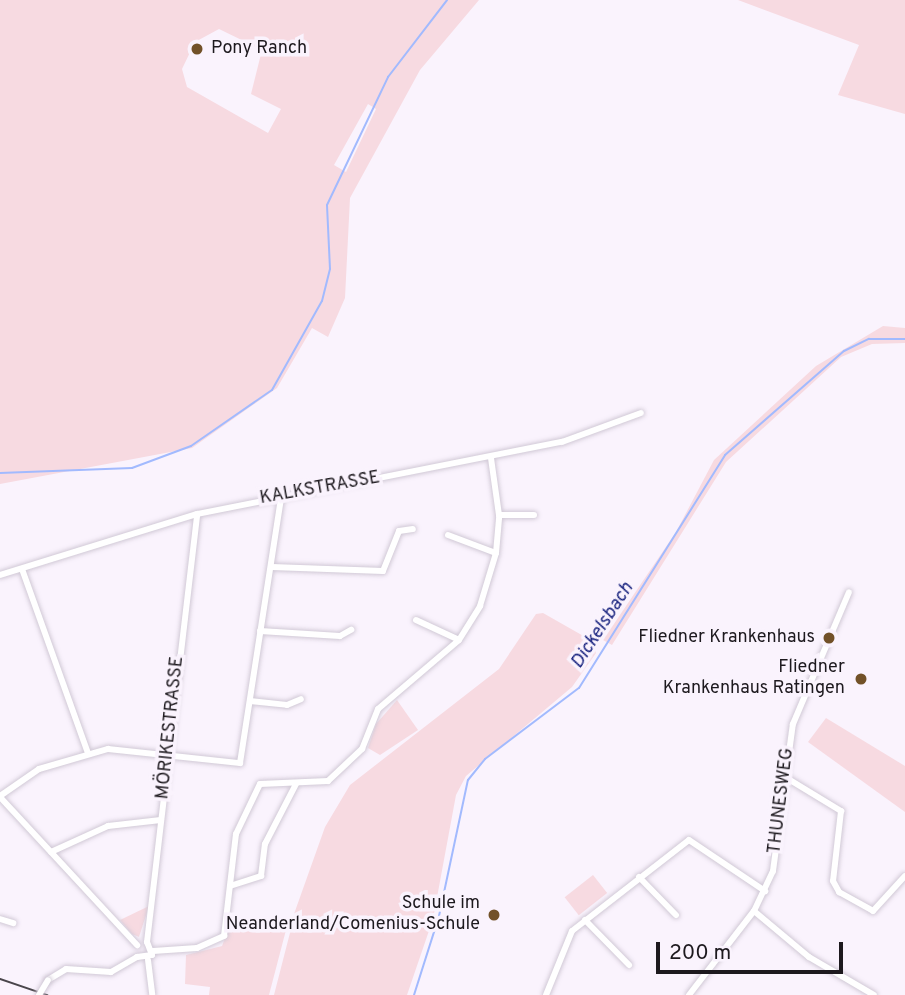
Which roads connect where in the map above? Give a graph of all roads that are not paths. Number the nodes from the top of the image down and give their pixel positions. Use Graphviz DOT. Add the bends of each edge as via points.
graph roads {
  1 [pos="641,413"];
  2 [pos="491,458"];
  3 [pos="281,496"];
  4 [pos="197,514"];
  5 [pos="499,515"];
  6 [pos="534,515"];
  7 [pos="413,529"];
  8 [pos="448,535"];
  9 [pos="496,553"];
  10 [pos="272,567"];
  11 [pos="22,569"];
  12 [pos="0,575"];
  13 [pos="849,592"];
  14 [pos="416,620"];
  15 [pos="351,630"];
  16 [pos="260,631"];
  17 [pos="459,640"];
  18 [pos="301,699"];
  19 [pos="250,701"];
  20 [pos="88,752"];
  21 [pos="167,752"];
  22 [pos="785,777"];
  23 [pos="296,784"];
  24 [pos="0,797"];
  25 [pos="161,820"];
  26 [pos="51,852"];
  27 [pos="905,876"];
  28 [pos="639,877"];
  29 [pos="230,886"];
  30 [pos="765,891"];
  31 [pos="754,911"];
  32 [pos="676,915"];
  33 [pos="0,919"];
  34 [pos="585,920"];
  35 [pos="13,923"];
  36 [pos="147,942"];
  37 [pos="136,945"];
  38 [pos="153,951"];
  39 [pos="137,957"];
  40 [pos="148,960"];
  41 [pos="629,965"];
  42 [pos="39,995"];
  43 [pos="152,995"];
  44 [pos="545,995"];
  45 [pos="689,995"];
  46 [pos="874,995"];
  1 -- 2 [label="street, KALKSTRASSE" via="604,432"];
  2 -- 3 [label="street, KALKSTRASSE"];
  2 -- 5 [label="street"];
  3 -- 4 [label="street, KALKSTRASSE"];
  3 -- 10 [label="street"];
  4 -- 11 [label="street, KALKSTRASSE"];
  4 -- 21 [label="street, MÖRIKESTRASSE"];
  5 -- 6 [label="street"];
  5 -- 9 [label="street"];
  7 -- 10 [label="street" via="399,531 383,571"];
  8 -- 9 [label="street"];
  9 -- 17 [label="street" via="480,606"];
  10 -- 16 [label="street"];
  11 -- 12 [label="street, KALKSTRASSE"];
  11 -- 20 [label="street"];
  13 -- 22 [label="street, THUNESWEG" via="793,724"];
  14 -- 17 [label="street"];
  15 -- 16 [label="street" via="340,636"];
  16 -- 19 [label="street"];
  17 -- 23 [label="street" via="378,709 362,749 328,781"];
  18 -- 19 [label="street" via="287,705"];
  19 -- 21 [label="street" via="239,764"];
  20 -- 21 [label="street"];
  20 -- 24 [label="street" via="39,769"];
  21 -- 25 [label="street, MÖRIKESTRASSE"];
  22 -- 27 [label="street" via="841,810 833,881 838,892 873,911"];
  22 -- 30 [label="street, THUNESWEG"];
  23 -- 29 [label="street" via="265,844 261,876"];
  23 -- 29 [label="street" via="271,779 255,790 236,834"];
  24 -- 26 [label="street"];
  25 -- 26 [label="street" via="108,826"];
  25 -- 36 [label="street, MÖRIKESTRASSE"];
  26 -- 37 [label="street"];
  28 -- 30 [label="street" via="689,840"];
  28 -- 32 [label="street"];
  28 -- 34 [label="street"];
  29 -- 38 [label="street" via="220,940"];
  30 -- 31 [label="street, THUNESWEG"];
  31 -- 45 [label="street, THUNESWEG"];
  31 -- 46 [label="street" via="809,957"];
  33 -- 35 [label="street"];
  34 -- 41 [label="street"];
  34 -- 44 [label="street" via="561,947"];
  36 -- 37 [label="street"];
  36 -- 38 [label="street"];
  37 -- 39 [label="street"];
  38 -- 40 [label="street"];
  39 -- 40 [label="street"];
  39 -- 42 [label="street, bridge" via="111,972 66,970 48,980"];
  40 -- 43 [label="street"];
}
